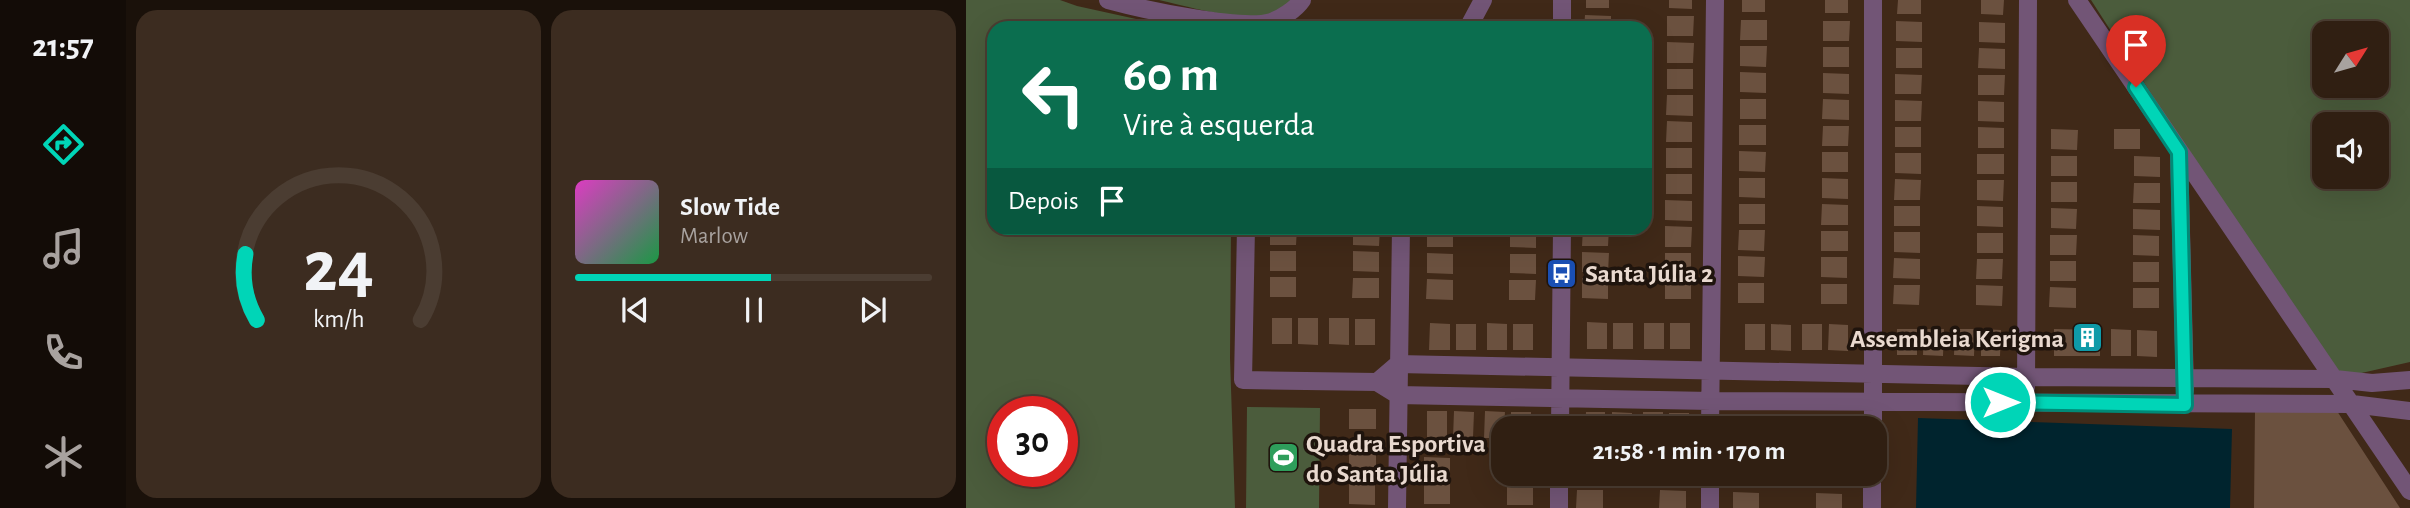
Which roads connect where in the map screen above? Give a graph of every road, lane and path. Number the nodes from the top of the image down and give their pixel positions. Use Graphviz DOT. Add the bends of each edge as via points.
graph roads {
  1 [pos="1108,0"];
  2 [pos="1302,0"];
  3 [pos="1483,0"];
  4 [pos="1562,0"];
  5 [pos="1714,0"];
  6 [pos="1873,0"];
  7 [pos="2028,0"];
  8 [pos="2077,0"];
  9 [pos="1217,21"];
  10 [pos="1273,21"];
  11 [pos="1472,21"];
  12 [pos="1562,21"];
  13 [pos="2179,152"];
  14 [pos="1246,235"];
  15 [pos="1401,235"];
  16 [pos="1562,235"];
  17 [pos="1398,364"];
  18 [pos="1562,368"];
  19 [pos="1712,370"];
  20 [pos="1872,374"];
  21 [pos="2026,377"];
  22 [pos="2185,378"];
  23 [pos="2335,379"];
  24 [pos="2410,380"];
  25 [pos="1377,382"];
  26 [pos="1398,395"];
  27 [pos="1561,398"];
  28 [pos="1711,401"];
  29 [pos="1873,402"];
  30 [pos="2025,402"];
  31 [pos="2352,404"];
  32 [pos="2185,405"];
  33 [pos="2410,411"];
  34 [pos="1560,416"];
  35 [pos="1710,416"];
  36 [pos="1873,416"];
  37 [pos="1559,486"];
  38 [pos="1710,486"];
  39 [pos="1872,486"];
  40 [pos="2410,491"];
  41 [pos="1397,508"];
  42 [pos="1559,508"];
  43 [pos="1710,508"];
  44 [pos="1872,508"];
  1 -- 9 [label="street"];
  2 -- 10 [label="street"];
  3 -- 11 [label="street"];
  4 -- 12 [label="street"];
  5 -- 19 [label="street"];
  6 -- 20 [label="street"];
  7 -- 21 [label="street"];
  8 -- 13 [label="street"];
  13 -- 22 [label="street"];
  13 -- 23 [label="street"];
  14 -- 25 [label="street" via="1243,380"];
  15 -- 17 [label="street"];
  16 -- 18 [label="street"];
  17 -- 18 [label="street"];
  17 -- 25 [label="street"];
  17 -- 26 [label="street"];
  18 -- 19 [label="street"];
  18 -- 27 [label="street"];
  19 -- 20 [label="street"];
  19 -- 28 [label="street"];
  20 -- 21 [label="street"];
  20 -- 29 [label="street"];
  21 -- 22 [label="street"];
  21 -- 30 [label="street"];
  22 -- 23 [label="street"];
  22 -- 32 [label="street"];
  23 -- 24 [label="street" via="2372,383"];
  23 -- 31 [label="street"];
  25 -- 26 [label="street"];
  26 -- 27 [label="street"];
  26 -- 41 [label="street"];
  27 -- 28 [label="street"];
  27 -- 34 [label="street"];
  28 -- 29 [label="street"];
  28 -- 35 [label="street"];
  29 -- 30 [label="street"];
  29 -- 36 [label="street"];
  30 -- 32 [label="street"];
  31 -- 32 [label="street"];
  31 -- 33 [label="street"];
  31 -- 40 [label="street"];
  37 -- 42 [label="street"];
  38 -- 43 [label="street"];
  39 -- 44 [label="street"];
}
